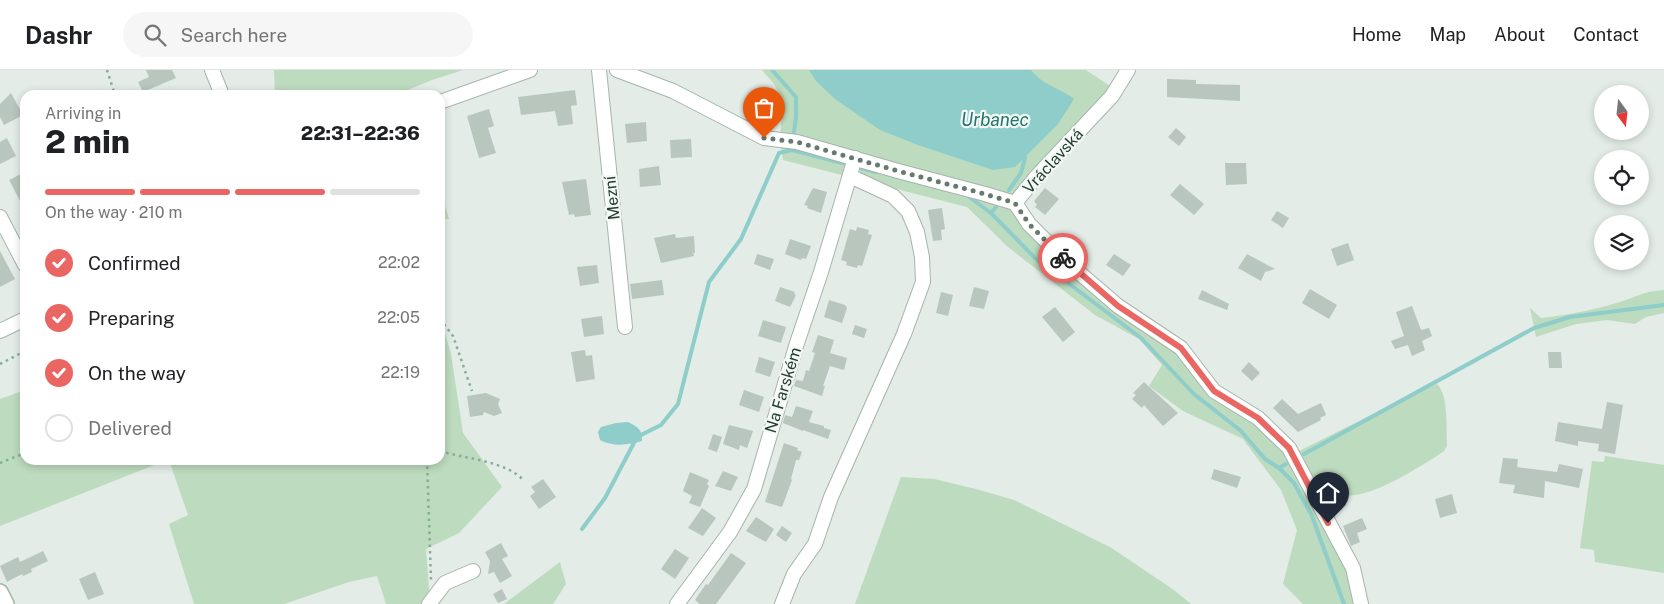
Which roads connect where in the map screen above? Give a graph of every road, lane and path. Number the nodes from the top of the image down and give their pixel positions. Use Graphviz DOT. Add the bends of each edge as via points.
graph roads {
  1 [pos="107,70"];
  2 [pos="212,70"];
  3 [pos="530,70"];
  4 [pos="599,70"];
  5 [pos="617,70"];
  6 [pos="1128,70"];
  7 [pos="113,90"];
  8 [pos="220,90"];
  9 [pos="445,100"];
  10 [pos="853,166"];
  11 [pos="1015,203"];
  12 [pos="0,217"];
  13 [pos="20,255"];
  14 [pos="20,321"];
  15 [pos="445,326"];
  16 [pos="625,327"];
  17 [pos="0,331"];
  18 [pos="20,354"];
  19 [pos="0,364"];
  20 [pos="472,391"];
  21 [pos="445,452"];
  22 [pos="20,455"];
  23 [pos="0,463"];
  24 [pos="427,465"];
  25 [pos="524,482"];
  26 [pos="473,572"];
  27 [pos="0,592"];
  28 [pos="430,603"];
  29 [pos="6,604"];
  30 [pos="676,604"];
  31 [pos="782,604"];
  32 [pos="1361,604"];
  1 -- 7 [label="path"];
  2 -- 8 [label="street"];
  3 -- 9 [label="street"];
  4 -- 16 [label="street, Mezní"];
  5 -- 10 [label="street, Vráclavská" via="673,92 764,138 793,141"];
  6 -- 11 [label="street, Vráclavská" via="1112,96"];
  10 -- 11 [label="street, Vráclavská" via="898,171"];
  10 -- 30 [label="street, Na Farském" via="754,489 730,532"];
  10 -- 31 [label="street" via="908,211 917,232 923,282 904,334 830,497 815,544 794,574"];
  11 -- 32 [label="street" via="1029,224 1068,263 1118,306 1181,348 1214,391 1258,418 1289,448 1353,568"];
  12 -- 13 [label="street"];
  14 -- 17 [label="street"];
  15 -- 20 [label="path" via="453,336"];
  18 -- 19 [label="path"];
  21 -- 25 [label="path" via="506,468"];
  22 -- 23 [label="path"];
  24 -- 28 [label="path"];
  26 -- 28 [label="street" via="445,584"];
  27 -- 29 [label="main road"];
}
